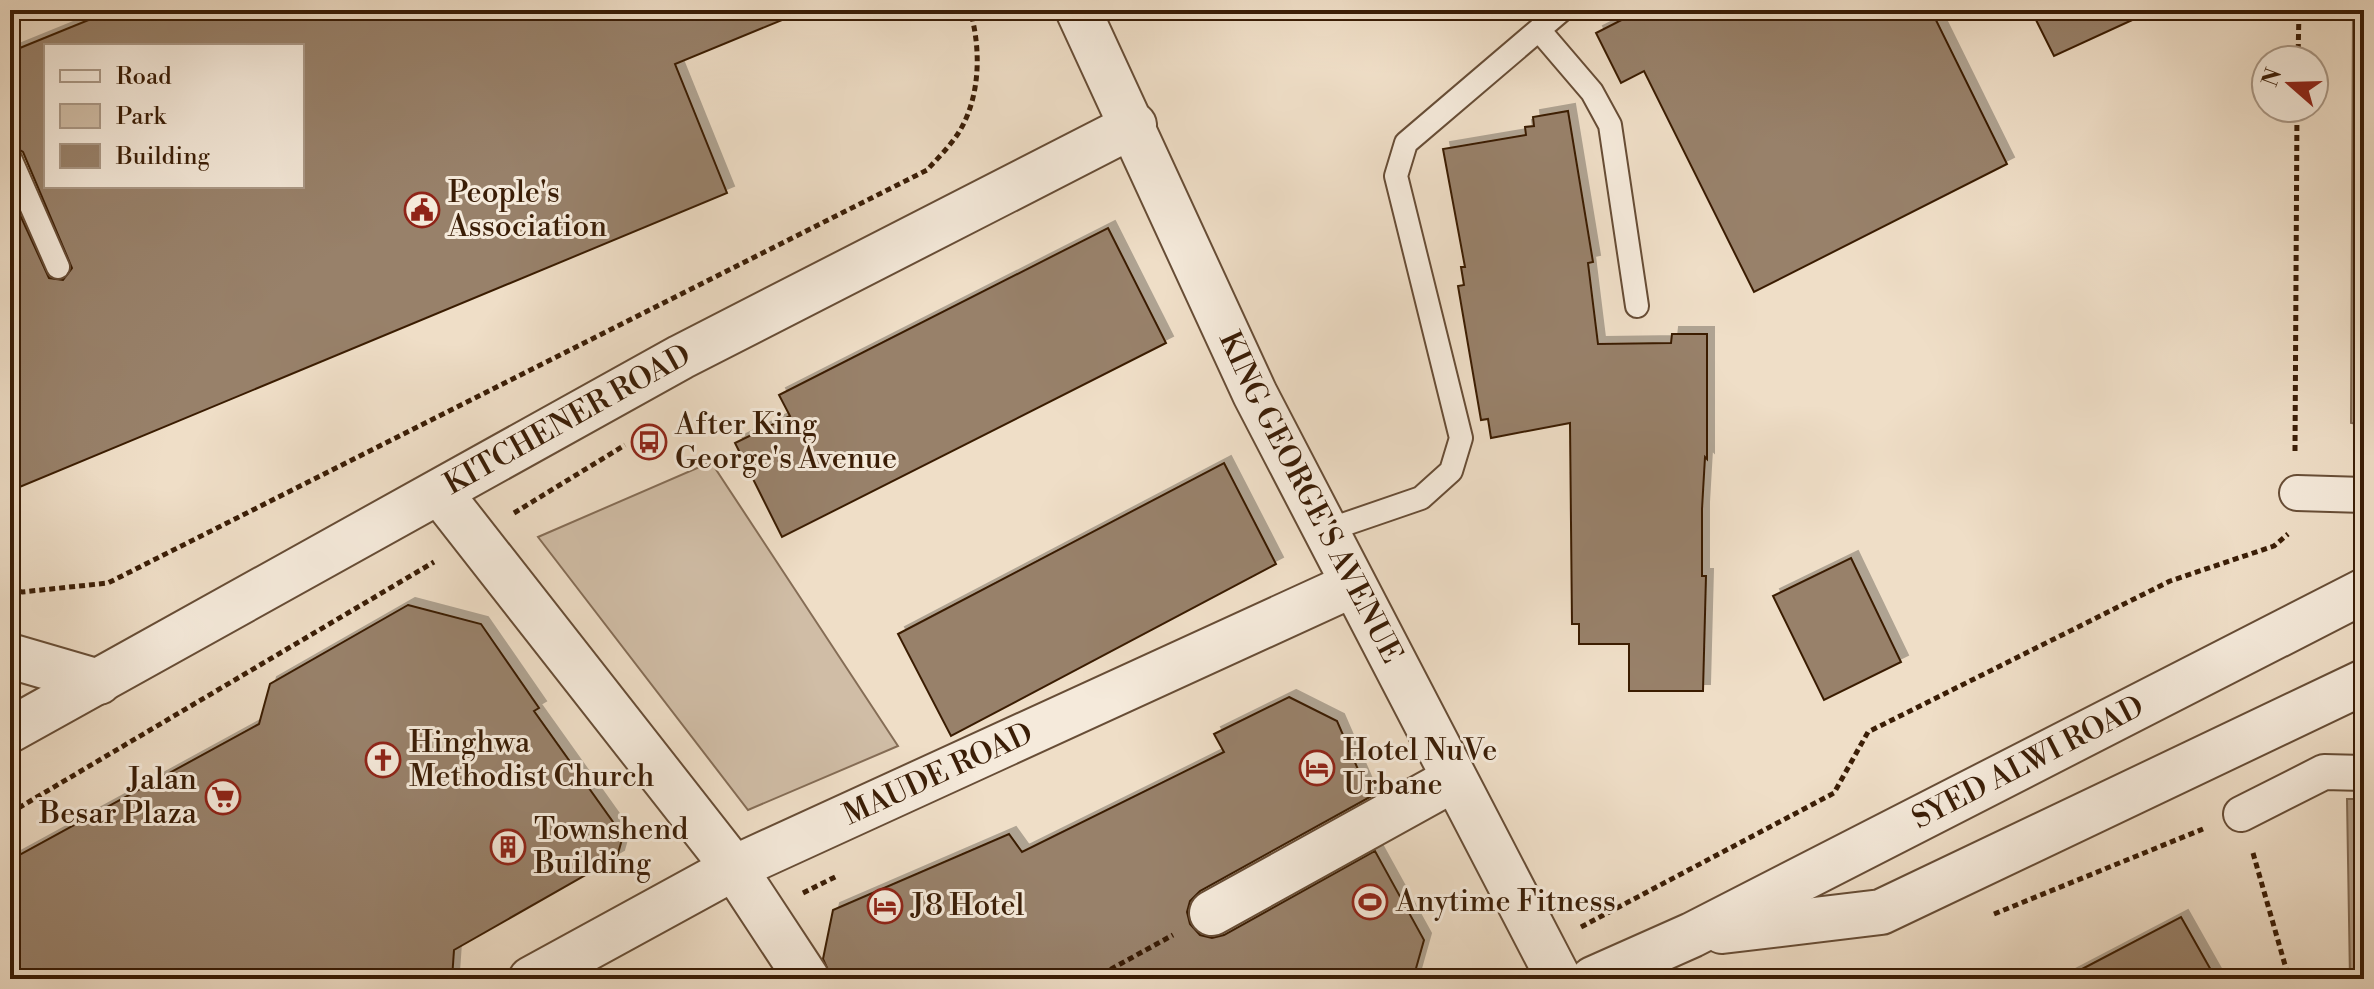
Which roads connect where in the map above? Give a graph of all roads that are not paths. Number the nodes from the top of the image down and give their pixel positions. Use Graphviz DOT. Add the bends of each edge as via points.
graph roads {
  1 [pos="1078,10"];
  2 [pos="1562,10"];
  3 [pos="1539,30"];
  4 [pos="1134,125"];
  5 [pos="10,158"];
  6 [pos="58,267"];
  7 [pos="1637,306"];
  8 [pos="440,493"];
  9 [pos="2309,493"];
  10 [pos="2364,495"];
  11 [pos="1325,531"];
  12 [pos="1352,585"];
  13 [pos="2364,591"];
  14 [pos="10,656"];
  15 [pos="99,682"];
  16 [pos="2364,682"];
  17 [pos="10,730"];
  18 [pos="2364,773"];
  19 [pos="1454,779"];
  20 [pos="2241,814"];
  21 [pos="734,868"];
  22 [pos="1212,913"];
  23 [pos="1692,935"];
  24 [pos="1550,963"];
  25 [pos="531,979"];
  26 [pos="807,979"];
  27 [pos="1593,979"];
  1 -- 4 [label="street, KING GEORGE'S AVENUE"];
  2 -- 3 [label="lane"];
  3 -- 7 [label="lane" via="1592,92 1610,125"];
  3 -- 11 [label="lane" via="1406,143 1396,176 1461,438 1451,471 1421,498"];
  4 -- 8 [label="street, KITCHENER ROAD" via="681,357"];
  4 -- 11 [label="street, KING GEORGE'S AVENUE" via="1255,394"];
  5 -- 6 [label="lane"];
  8 -- 15 [label="street, KITCHENER ROAD"];
  8 -- 21 [label="street"];
  9 -- 10 [label="street"];
  11 -- 12 [label="street, KING GEORGE'S AVENUE"];
  12 -- 19 [label="street, KING GEORGE'S AVENUE"];
  12 -- 21 [label="street, MAUDE ROAD"];
  13 -- 23 [label="street, SYED ALWI ROAD"];
  14 -- 15 [label="street"];
  15 -- 17 [label="street, KITCHENER ROAD"];
  16 -- 23 [label="street, SYED ALWI ROAD" via="1881,912"];
  18 -- 20 [label="street" via="2324,772"];
  19 -- 22 [label="street"];
  19 -- 24 [label="street, KING GEORGE'S AVENUE"];
  21 -- 25 [label="street, MAUDE ROAD"];
  21 -- 26 [label="street"];
  23 -- 27 [label="street, SYED ALWI ROAD"];
}
